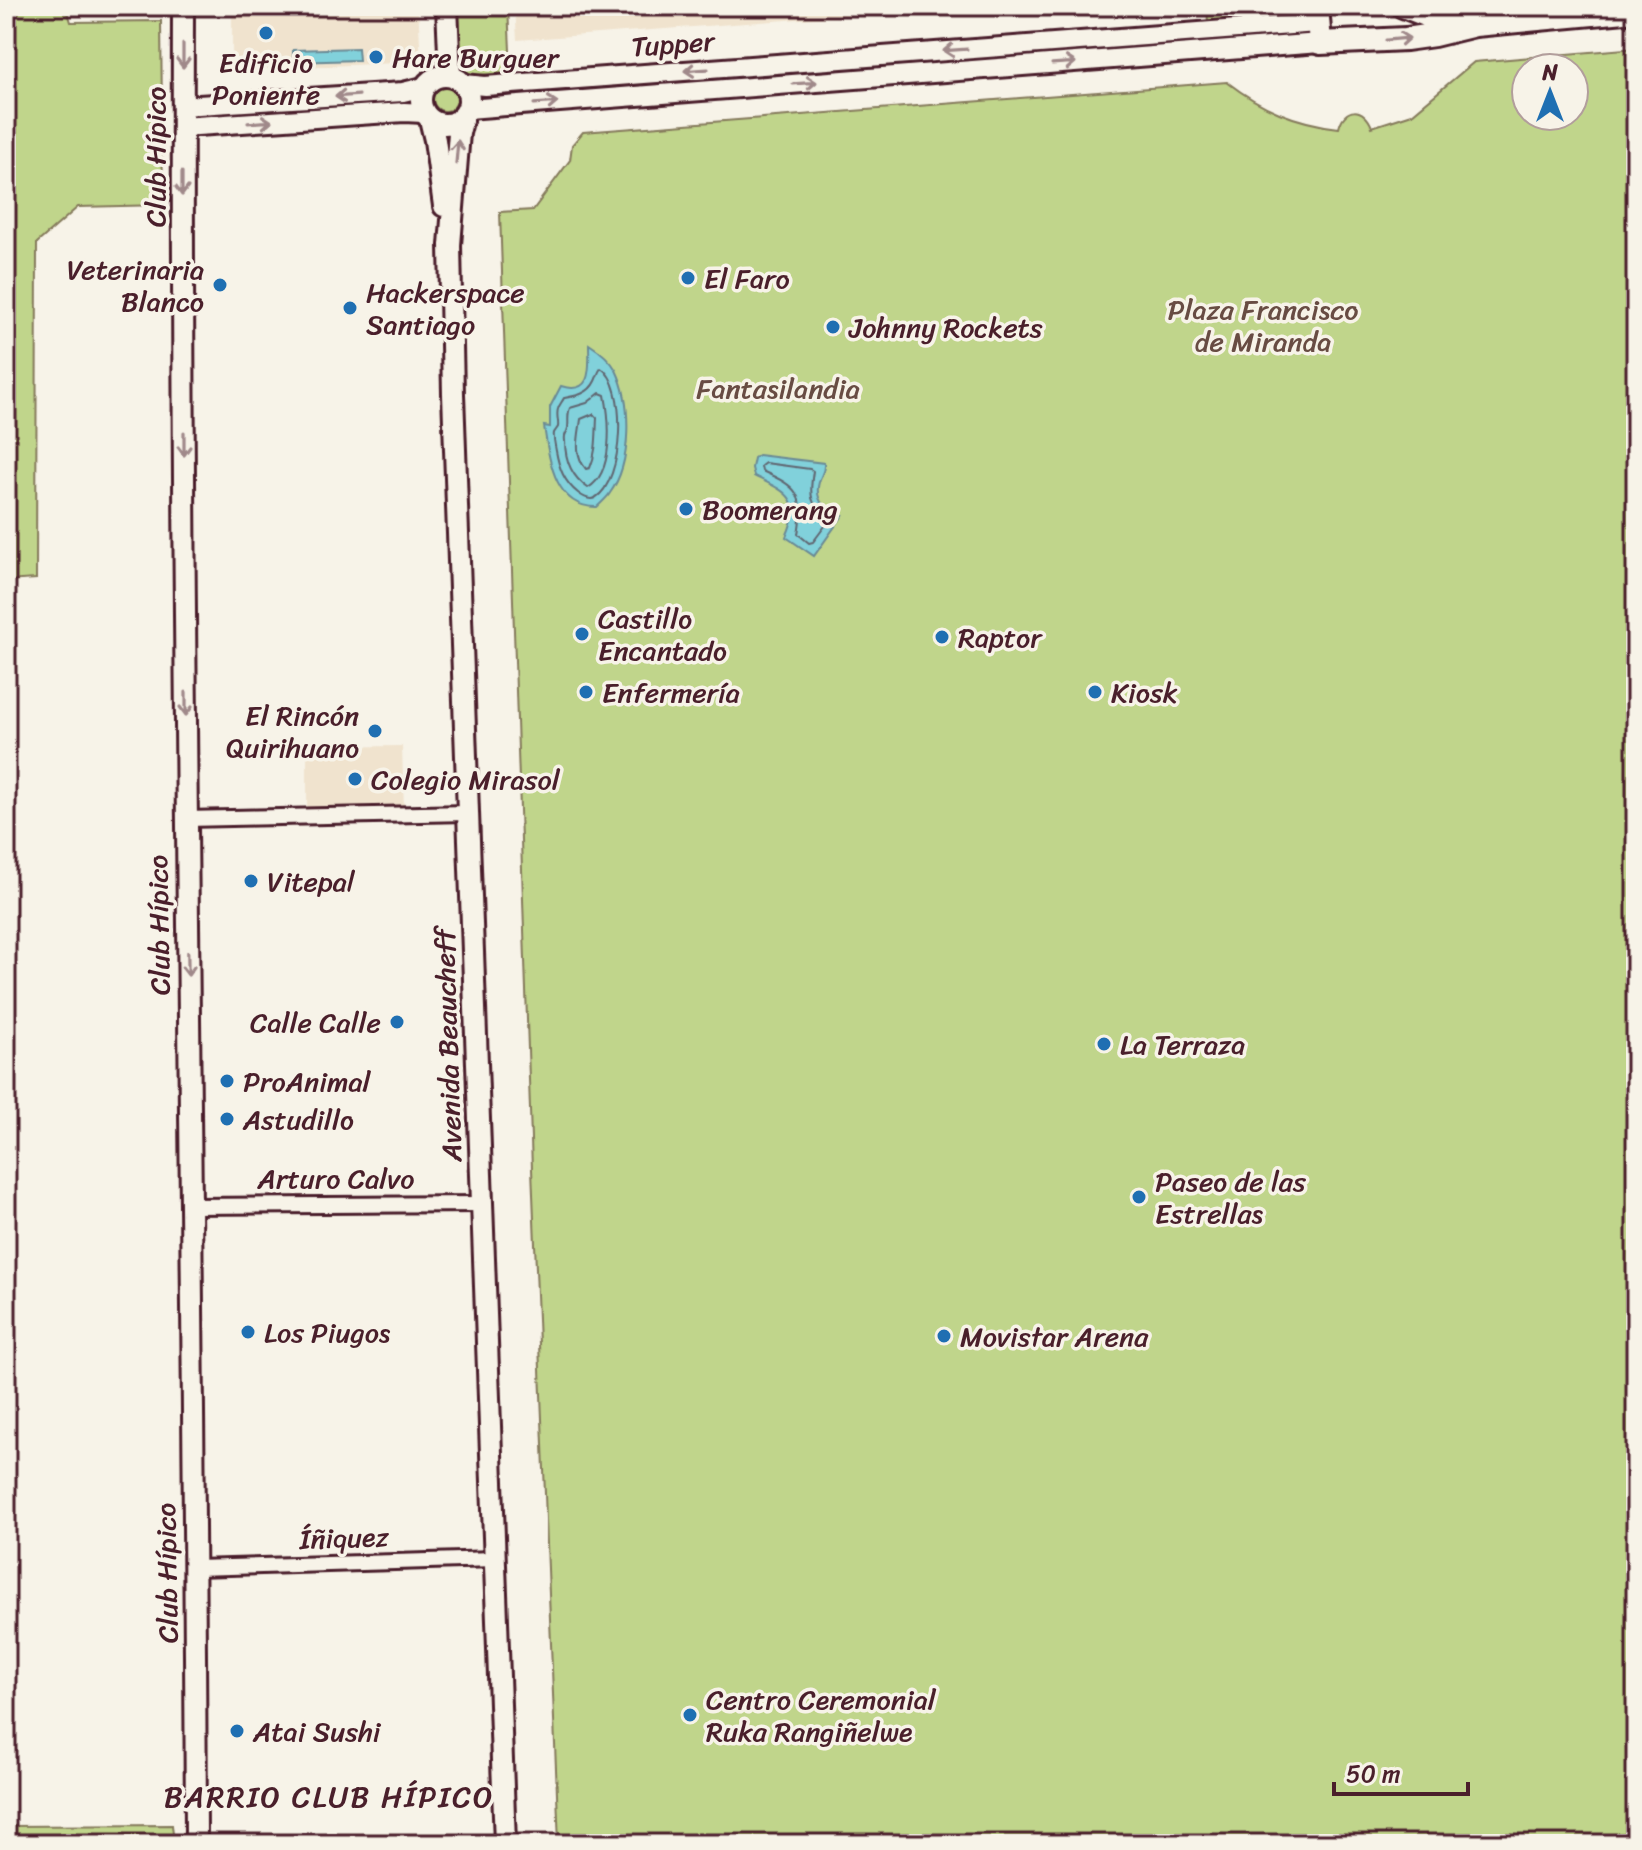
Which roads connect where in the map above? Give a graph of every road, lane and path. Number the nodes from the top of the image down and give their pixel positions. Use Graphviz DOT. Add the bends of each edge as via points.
graph roads {
  1 [pos="183,6"];
  2 [pos="447,6"];
  3 [pos="1403,6"];
  4 [pos="1636,10"];
  5 [pos="1575,11"];
  6 [pos="1318,24"];
  7 [pos="1475,25"];
  8 [pos="457,80"];
  9 [pos="424,87"];
  10 [pos="466,113"];
  11 [pos="427,116"];
  12 [pos="183,117"];
  13 [pos="450,245"];
  14 [pos="468,813"];
  15 [pos="186,819"];
  16 [pos="482,1204"];
  17 [pos="190,1206"];
  18 [pos="495,1559"];
  19 [pos="195,1568"];
  20 [pos="196,1844"];
  21 [pos="505,1844"];
  1 -- 12 [label="main road, Club Hípico, one-way"];
  2 -- 8 [label="main road"];
  3 -- 7 [label="main road"];
  4 -- 5 [label="main road"];
  5 -- 7 [label="main road"];
  6 -- 7 [label="main road, one-way" via="1406,39"];
  6 -- 8 [label="street, Tupper, one-way" via="485,86"];
  10 -- 6 [label="street, Tupper, one-way"];
  8 -- 9 [label="main road" via="435,77"];
  8 -- 10 [label="main road" via="469,95"];
  9 -- 11 [label="main road" via="421,100"];
  9 -- 12 [label="street, one-way"];
  10 -- 11 [label="main road" via="447,124"];
  13 -- 10 [label="main road, Avenida Beaucheff, one-way" via="458,138"];
  12 -- 11 [label="street, one-way" via="404,112"];
  11 -- 13 [label="main road, Avenida Beaucheff"];
  12 -- 15 [label="main road, Club Hípico, one-way"];
  13 -- 14 [label="main road, Avenida Beaucheff"];
  14 -- 15 [label="street"];
  14 -- 16 [label="main road, Avenida Beaucheff"];
  15 -- 17 [label="main road, Club Hípico, one-way"];
  16 -- 17 [label="street, Arturo Calvo"];
  16 -- 18 [label="main road, Avenida Beaucheff"];
  17 -- 19 [label="main road, Club Hípico"];
  18 -- 19 [label="street, Íñiquez"];
  18 -- 21 [label="main road, Avenida Beaucheff"];
  19 -- 20 [label="main road, Club Hípico"];
}
